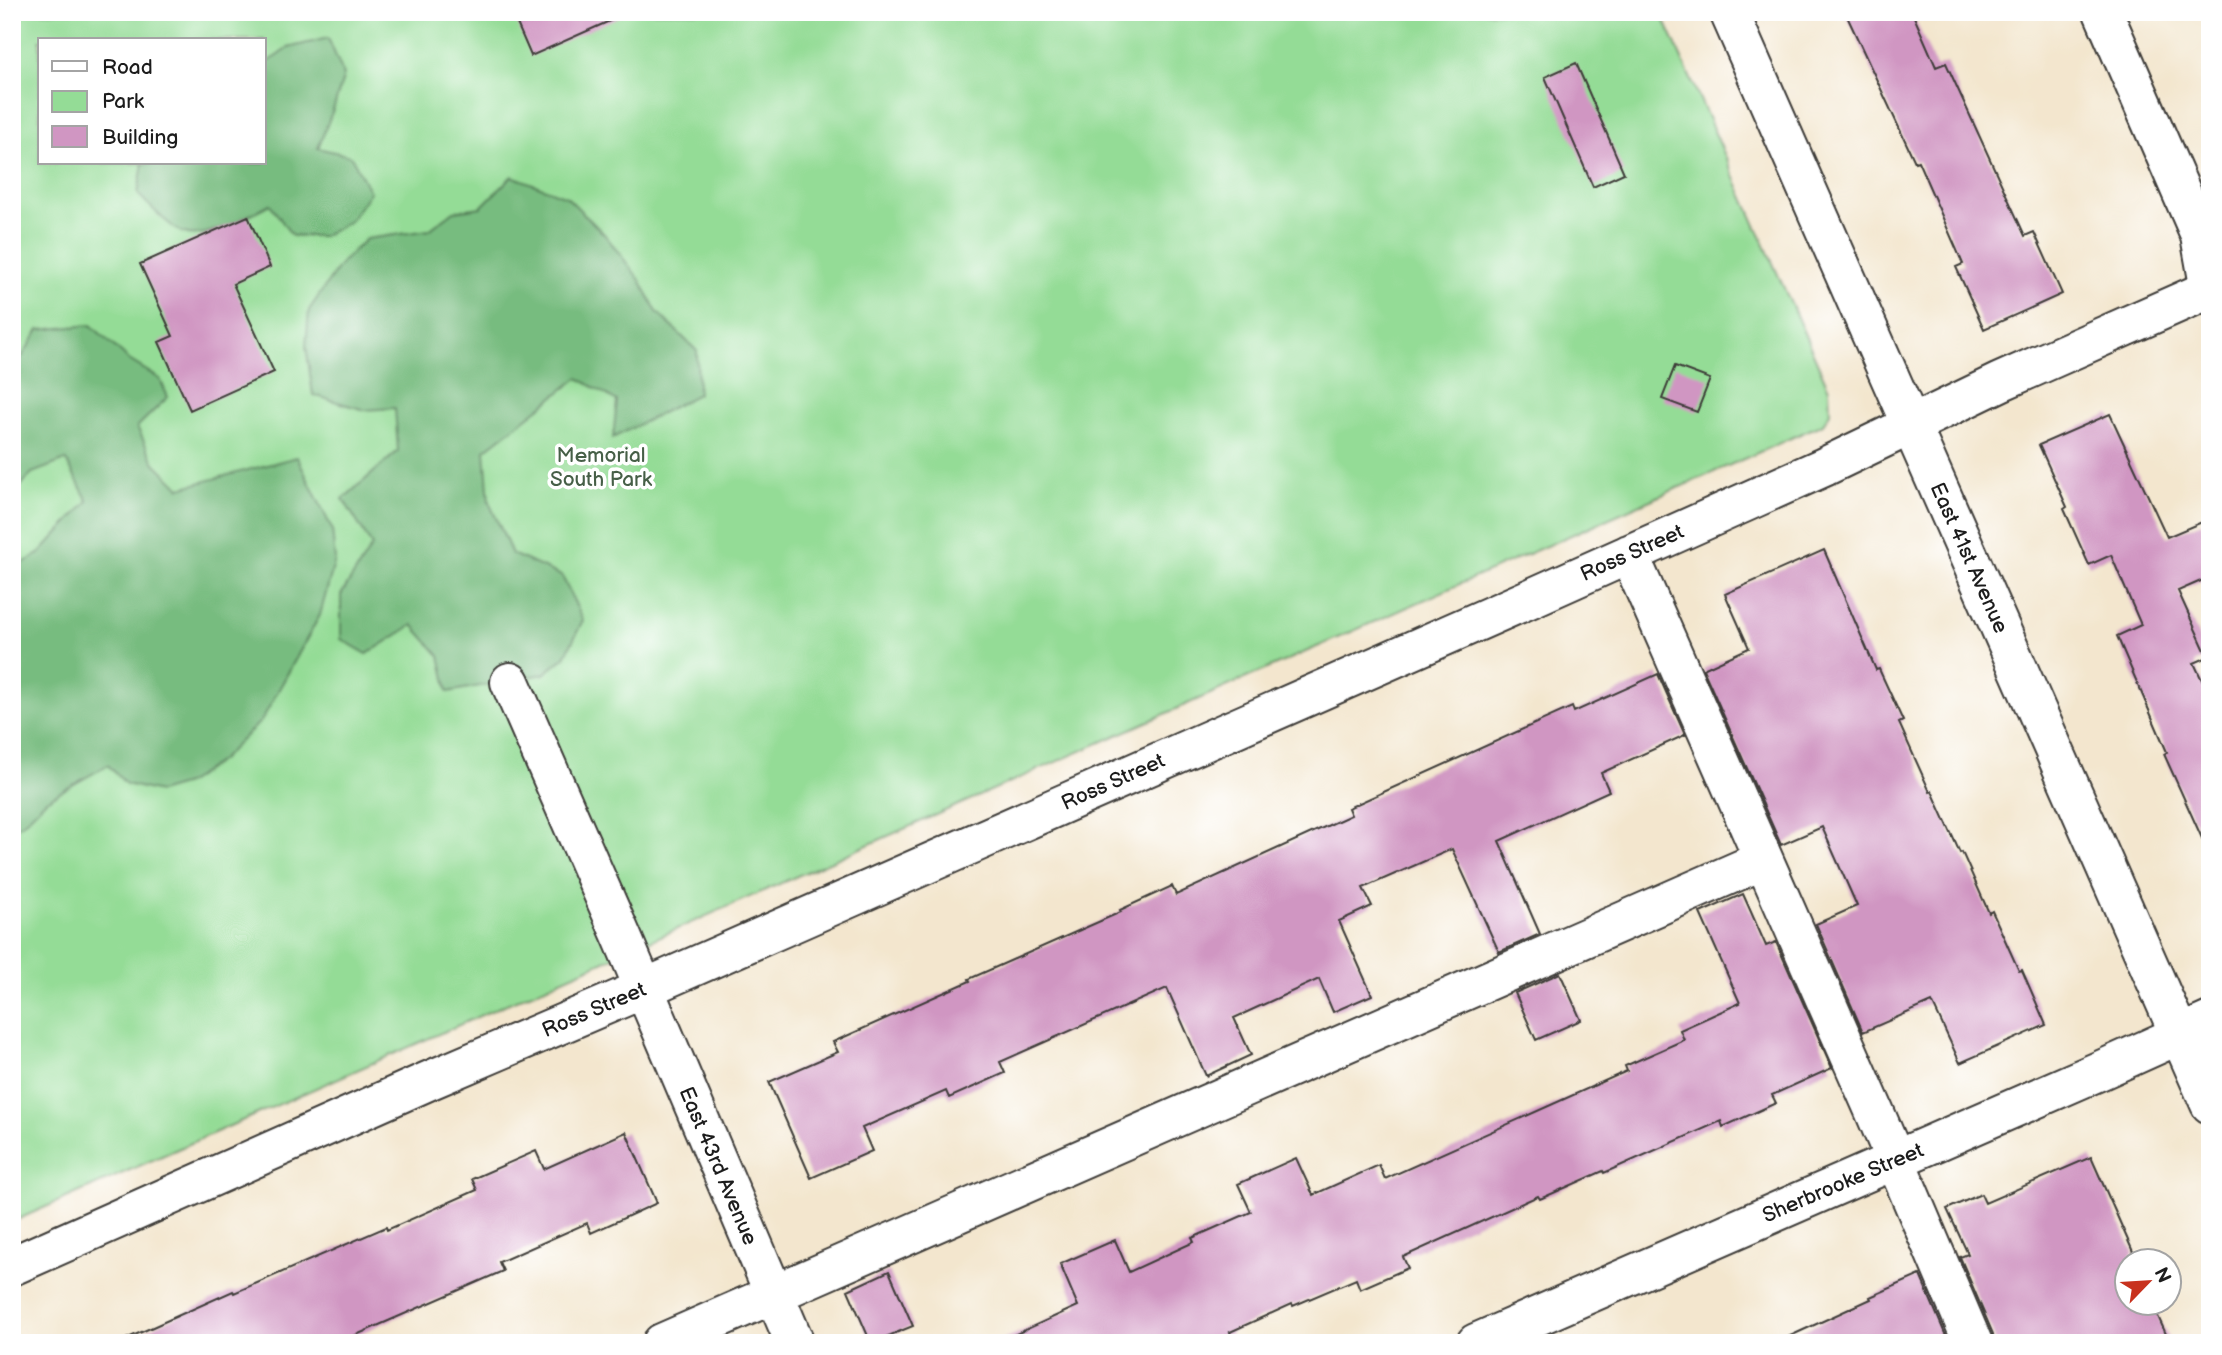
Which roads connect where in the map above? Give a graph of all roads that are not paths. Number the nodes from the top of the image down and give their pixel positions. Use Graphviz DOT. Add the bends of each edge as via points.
graph roads {
  1 [pos="1728,12"];
  2 [pos="2103,12"];
  3 [pos="2210,290"];
  4 [pos="1910,425"];
  5 [pos="1629,554"];
  6 [pos="510,682"];
  7 [pos="1763,860"];
  8 [pos="643,989"];
  9 [pos="2194,1028"];
  10 [pos="2210,1104"];
  11 [pos="1896,1161"];
  12 [pos="12,1266"];
  13 [pos="773,1294"];
  14 [pos="662,1343"];
  15 [pos="795,1343"];
  16 [pos="1476,1343"];
  17 [pos="1973,1343"];
  1 -- 4 [label="street, East 41st Avenue"];
  2 -- 3 [label="street" via="2200,235"];
  3 -- 4 [label="street, Ross Street"];
  4 -- 5 [label="street, Ross Street"];
  4 -- 9 [label="street, East 41st Avenue"];
  5 -- 7 [label="street"];
  5 -- 8 [label="street, Ross Street"];
  6 -- 8 [label="street, East 43rd Avenue"];
  7 -- 11 [label="street"];
  7 -- 13 [label="street"];
  8 -- 12 [label="street, Ross Street"];
  8 -- 13 [label="street, East 43rd Avenue"];
  9 -- 10 [label="street, East 41st Avenue"];
  9 -- 11 [label="street, Sherbrooke Street"];
  11 -- 16 [label="street, Sherbrooke Street"];
  11 -- 17 [label="street"];
  13 -- 14 [label="street"];
  13 -- 15 [label="street, East 43rd Avenue"];
}
